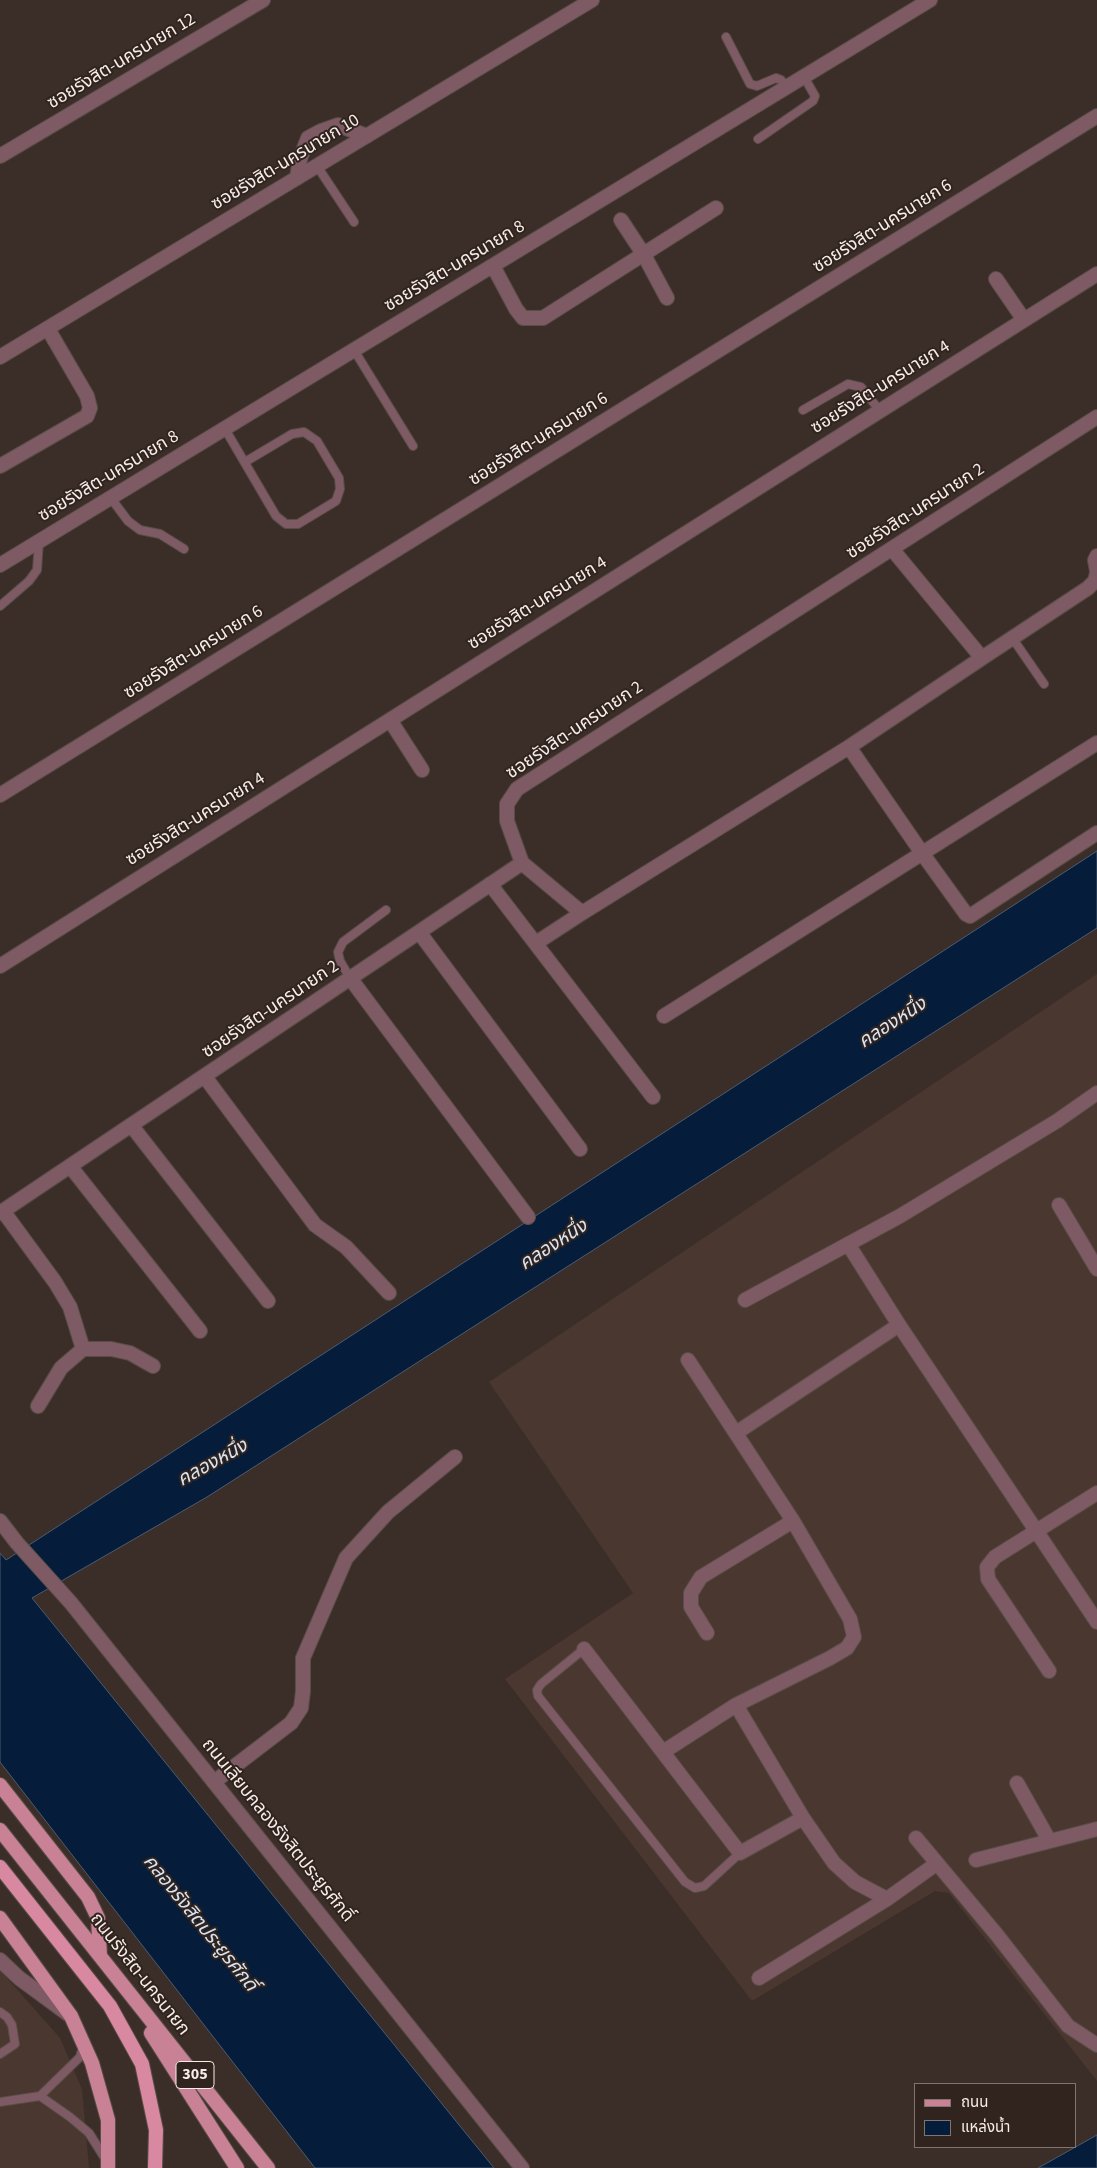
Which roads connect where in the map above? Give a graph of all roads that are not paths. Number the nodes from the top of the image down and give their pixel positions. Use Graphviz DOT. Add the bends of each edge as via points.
graph roads {
  1 [pos="263,0"];
  2 [pos="592,0"];
  3 [pos="930,0"];
  4 [pos="726,37"];
  5 [pos="804,77"];
  6 [pos="787,87"];
  7 [pos="1097,116"];
  8 [pos="367,136"];
  9 [pos="758,139"];
  10 [pos="0,156"];
  11 [pos="317,166"];
  12 [pos="297,178"];
  13 [pos="716,208"];
  14 [pos="621,220"];
  15 [pos="354,222"];
  16 [pos="644,255"];
  17 [pos="493,266"];
  18 [pos="1097,274"];
  19 [pos="996,279"];
  20 [pos="666,298"];
  21 [pos="1024,320"];
  22 [pos="48,329"];
  23 [pos="354,350"];
  24 [pos="0,357"];
  25 [pos="803,410"];
  26 [pos="880,411"];
  27 [pos="1097,417"];
  28 [pos="225,429"];
  29 [pos="413,446"];
  30 [pos="245,462"];
  31 [pos="0,466"];
  32 [pos="110,497"];
  33 [pos="39,542"];
  34 [pos="184,548"];
  35 [pos="892,549"];
  36 [pos="1097,556"];
  37 [pos="0,565"];
  38 [pos="1097,572"];
  39 [pos="0,606"];
  40 [pos="1013,639"];
  41 [pos="982,658"];
  42 [pos="1044,684"];
  43 [pos="390,720"];
  44 [pos="1097,743"];
  45 [pos="849,747"];
  46 [pos="422,770"];
  47 [pos="0,795"];
  48 [pos="1097,833"];
  49 [pos="922,853"];
  50 [pos="522,863"];
  51 [pos="490,884"];
  52 [pos="386,910"];
  53 [pos="582,913"];
  54 [pos="419,932"];
  55 [pos="536,943"];
  56 [pos="0,966"];
  57 [pos="350,978"];
  58 [pos="664,1016"];
  59 [pos="205,1077"];
  60 [pos="1097,1093"];
  61 [pos="653,1097"];
  62 [pos="131,1125"];
  63 [pos="580,1149"];
  64 [pos="70,1166"];
  65 [pos="1059,1205"];
  66 [pos="2,1212"];
  67 [pos="528,1217"];
  68 [pos="848,1244"];
  69 [pos="1097,1269"];
  70 [pos="390,1293"];
  71 [pos="745,1300"];
  72 [pos="268,1301"];
  73 [pos="899,1325"];
  74 [pos="200,1332"];
  75 [pos="83,1349"];
  76 [pos="688,1360"];
  77 [pos="152,1366"];
  78 [pos="38,1406"];
  79 [pos="736,1433"];
  80 [pos="455,1457"];
  81 [pos="1097,1493"];
  82 [pos="0,1521"];
  83 [pos="793,1521"];
  84 [pos="1037,1532"];
  85 [pos="1097,1622"];
  86 [pos="707,1633"];
  87 [pos="584,1649"];
  88 [pos="1049,1671"];
  89 [pos="736,1705"];
  90 [pos="664,1752"];
  91 [pos="214,1782"];
  92 [pos="1017,1783"];
  93 [pos="0,1785"];
  94 [pos="803,1818"];
  95 [pos="1097,1829"];
  96 [pos="4,1834"];
  97 [pos="916,1838"];
  98 [pos="1049,1840"];
  99 [pos="740,1853"];
  100 [pos="976,1860"];
  101 [pos="936,1864"];
  102 [pos="0,1866"];
  103 [pos="887,1899"];
  104 [pos="0,1918"];
  105 [pos="100,1956"];
  106 [pos="0,1960"];
  107 [pos="760,1978"];
  108 [pos="121,1983"];
  109 [pos="0,2012"];
  110 [pos="71,2016"];
  111 [pos="84,2045"];
  112 [pos="1097,2045"];
  113 [pos="0,2054"];
  114 [pos="40,2096"];
  115 [pos="0,2102"];
  116 [pos="156,2141"];
  117 [pos="108,2166"];
  118 [pos="155,2168"];
  119 [pos="161,2168"];
  120 [pos="237,2168"];
  121 [pos="268,2168"];
  122 [pos="522,2168"];
  1 -- 10 [label="street, ซอยรังสิต-นครนายก 12"];
  2 -- 8 [label="street, ซอยรังสิต-นครนายก 10"];
  3 -- 5 [label="street, ซอยรังสิต-นครนายก 8"];
  4 -- 6 [label="lane" via="750,84 757,86 776,78"];
  5 -- 6 [label="street, ซอยรังสิต-นครนายก 8"];
  5 -- 9 [label="lane" via="815,96 813,101"];
  6 -- 17 [label="street, ซอยรังสิต-นครนายก 8"];
  7 -- 47 [label="street, ซอยรังสิต-นครนายก 6"];
  8 -- 11 [label="street, ซอยรังสิต-นครนายก 10"];
  8 -- 12 [label="street" via="338,126 308,138"];
  11 -- 12 [label="street, ซอยรังสิต-นครนายก 10"];
  11 -- 15 [label="lane"];
  12 -- 22 [label="street, ซอยรังสิต-นครนายก 10"];
  13 -- 16 [label="street"];
  14 -- 16 [label="street"];
  16 -- 17 [label="street" via="543,318 523,318"];
  16 -- 20 [label="street"];
  17 -- 23 [label="street, ซอยรังสิต-นครนายก 8"];
  18 -- 21 [label="street, ซอยรังสิต-นครนายก 4"];
  19 -- 21 [label="street"];
  21 -- 26 [label="street, ซอยรังสิต-นครนายก 4"];
  22 -- 24 [label="street, ซอยรังสิต-นครนายก 10"];
  22 -- 31 [label="street" via="87,396 90,408 87,416"];
  23 -- 28 [label="street, ซอยรังสิต-นครนายก 8"];
  23 -- 29 [label="lane"];
  25 -- 26 [label="lane" via="848,384 861,387"];
  26 -- 43 [label="street, ซอยรังสิต-นครนายก 4"];
  27 -- 35 [label="street, ซอยรังสิต-นครนายก 2"];
  28 -- 30 [label="lane"];
  28 -- 32 [label="street, ซอยรังสิต-นครนายก 8"];
  30 -- 30 [label="lane" via="292,434 304,432 317,441 339,478 336,501 298,524 286,524 276,516"];
  32 -- 33 [label="street, ซอยรังสิต-นครนายก 8"];
  32 -- 34 [label="lane" via="128,521 140,530 160,534"];
  33 -- 37 [label="street, ซอยรังสิต-นครนายก 8"];
  33 -- 39 [label="lane" via="37,570"];
  35 -- 41 [label="street"];
  35 -- 50 [label="street, ซอยรังสิต-นครนายก 2" via="517,788 507,804 507,821"];
  36 -- 38 [label="street"];
  38 -- 40 [label="street" via="1095,581 1088,588"];
  40 -- 41 [label="street"];
  40 -- 42 [label="lane"];
  41 -- 45 [label="street"];
  43 -- 46 [label="street"];
  43 -- 56 [label="street, ซอยรังสิต-นครนายก 4"];
  44 -- 49 [label="street"];
  45 -- 49 [label="street"];
  45 -- 53 [label="street"];
  48 -- 49 [label="street" via="970,916"];
  49 -- 58 [label="street"];
  50 -- 51 [label="street, ซอยรังสิต-นครนายก 2"];
  50 -- 53 [label="street"];
  51 -- 54 [label="street, ซอยรังสิต-นครนายก 2"];
  51 -- 55 [label="street"];
  52 -- 57 [label="lane" via="343,942 338,952"];
  53 -- 55 [label="street"];
  54 -- 57 [label="street, ซอยรังสิต-นครนายก 2"];
  54 -- 63 [label="street"];
  55 -- 61 [label="street"];
  57 -- 59 [label="street, ซอยรังสิต-นครนายก 2"];
  57 -- 67 [label="street"];
  59 -- 62 [label="street, ซอยรังสิต-นครนายก 2"];
  59 -- 70 [label="street" via="315,1225 346,1247"];
  60 -- 68 [label="street" via="1049,1126"];
  62 -- 64 [label="street, ซอยรังสิต-นครนายก 2"];
  62 -- 72 [label="street"];
  64 -- 66 [label="street, ซอยรังสิต-นครนายก 2"];
  64 -- 74 [label="street"];
  65 -- 69 [label="street"];
  66 -- 75 [label="street" via="70,1307"];
  68 -- 71 [label="street"];
  68 -- 73 [label="street"];
  73 -- 79 [label="street"];
  73 -- 84 [label="street"];
  75 -- 77 [label="street" via="130,1353"];
  75 -- 78 [label="street" via="61,1368"];
  76 -- 79 [label="street"];
  79 -- 83 [label="street"];
  80 -- 91 [label="street" via="388,1512 346,1558 303,1658 301,1708 291,1723"];
  81 -- 84 [label="street"];
  82 -- 91 [label="street, ถนนเลียบคลองรังสิตประยูรศักดิ์" via="71,1603"];
  83 -- 86 [label="street" via="701,1577 692,1593 691,1607"];
  83 -- 89 [label="street" via="850,1619 854,1637 847,1648 830,1658"];
  84 -- 85 [label="street"];
  84 -- 88 [label="street" via="995,1557 987,1567 988,1579"];
  87 -- 90 [label="street"];
  87 -- 99 [label="lane" via="541,1684 538,1696 685,1882 695,1888 704,1886"];
  89 -- 90 [label="street"];
  89 -- 94 [label="street"];
  90 -- 99 [label="street"];
  91 -- 122 [label="street, ถนนเลียบคลองรังสิตประยูรศักดิ์"];
  92 -- 98 [label="street"];
  93 -- 105 [label="main road" via="88,1897 98,1918"];
  94 -- 99 [label="street"];
  94 -- 103 [label="street" via="834,1863 855,1882"];
  95 -- 98 [label="street"];
  96 -- 105 [label="main road, ถนนรังสิต-นครนายก / 305"];
  97 -- 101 [label="street"];
  98 -- 100 [label="street"];
  101 -- 103 [label="street"];
  101 -- 112 [label="street" via="1068,2026"];
  102 -- 116 [label="highway" via="110,2006 142,2064"];
  103 -- 107 [label="street"];
  104 -- 110 [label="main road"];
  105 -- 108 [label="main road, ถนนรังสิต-นครนายก / 305"];
  106 -- 110 [label="street"];
  108 -- 120 [label="main road"];
  108 -- 121 [label="main road, ถนนรังสิต-นครนายก / 305"];
  109 -- 113 [label="lane" via="12,2025 14,2044"];
  110 -- 111 [label="main road"];
  111 -- 114 [label="lane" via="80,2057"];
  111 -- 117 [label="main road" via="108,2120"];
  114 -- 115 [label="lane"];
  114 -- 117 [label="lane" via="89,2133"];
  116 -- 118 [label="highway"];
  116 -- 119 [label="highway"];
}
